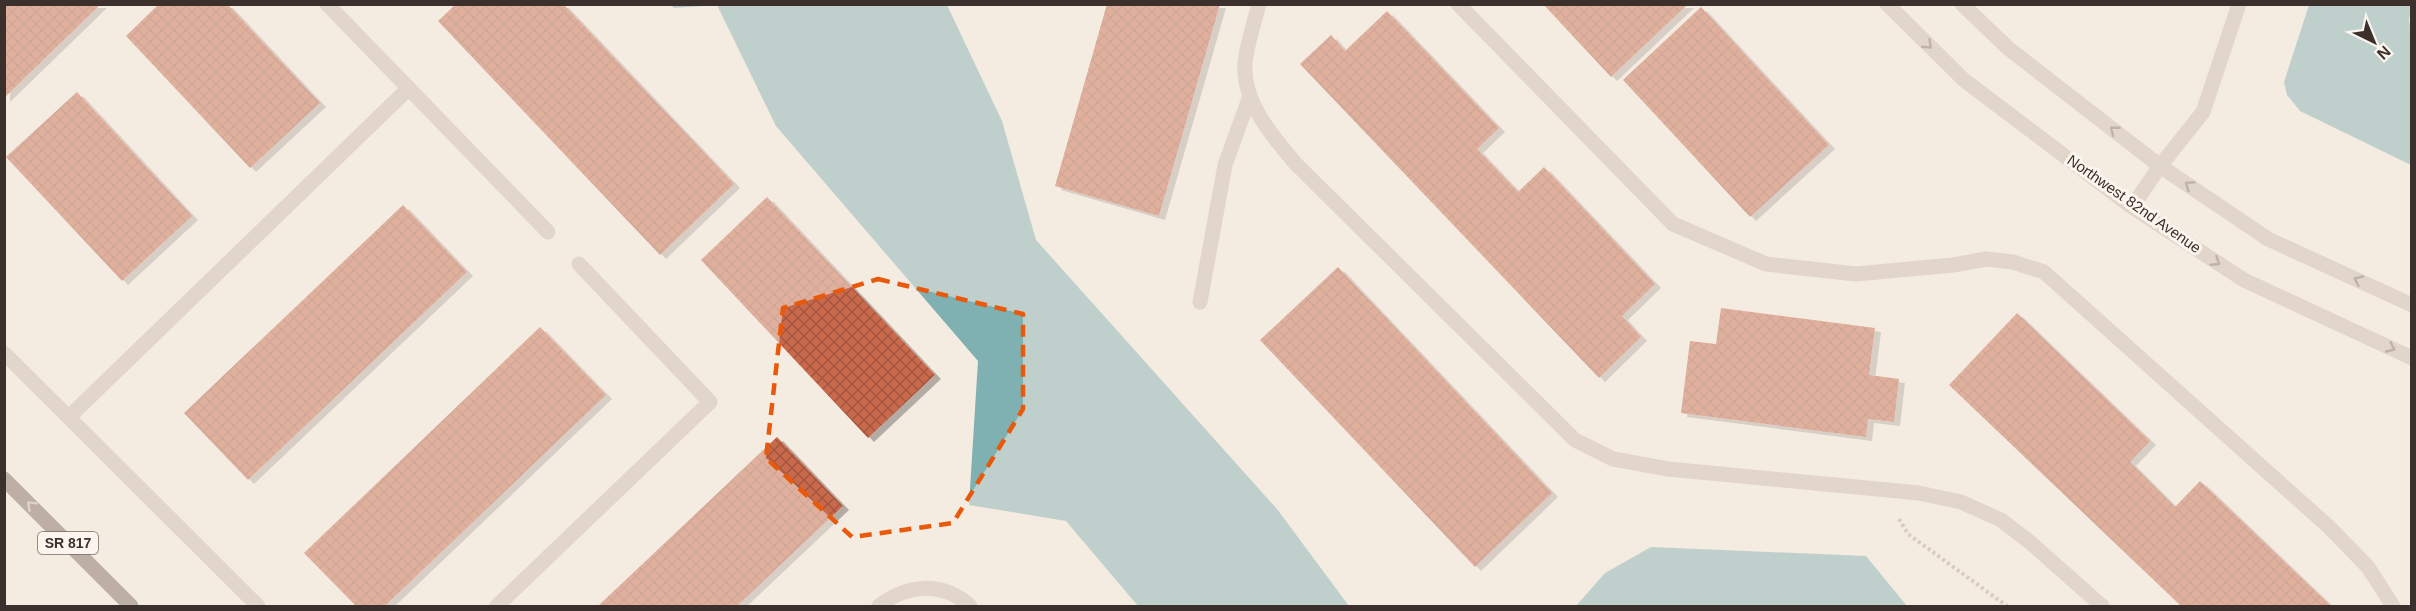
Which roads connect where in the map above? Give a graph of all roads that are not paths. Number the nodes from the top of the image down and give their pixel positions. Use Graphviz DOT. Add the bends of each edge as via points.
graph roads {
  1 [pos="327,4"];
  2 [pos="1258,4"];
  3 [pos="1458,4"];
  4 [pos="1887,4"];
  5 [pos="1962,4"];
  6 [pos="2239,4"];
  7 [pos="409,88"];
  8 [pos="1250,96"];
  9 [pos="2160,166"];
  10 [pos="2132,207"];
  11 [pos="548,232"];
  12 [pos="579,264"];
  13 [pos="1200,303"];
  14 [pos="2412,305"];
  15 [pos="4,353"];
  16 [pos="2412,357"];
  17 [pos="69,417"];
  18 [pos="4,479"];
  19 [pos="131,606"];
  20 [pos="258,606"];
  21 [pos="497,606"];
  22 [pos="879,606"];
  23 [pos="970,606"];
  24 [pos="2102,606"];
  25 [pos="2393,606"];
  1 -- 7 [label="street"];
  2 -- 8 [label="street" via="1245,64"];
  3 -- 25 [label="street" via="1673,224 1766,264 1856,274 1986,259 2013,261 2044,272 2330,527 2368,567"];
  4 -- 10 [label="street, Northwest 82nd Avenue, one-way" via="1964,80"];
  9 -- 5 [label="street, one-way" via="2008,48"];
  6 -- 9 [label="street" via="2203,112"];
  7 -- 11 [label="street"];
  7 -- 17 [label="street"];
  8 -- 13 [label="street" via="1225,165"];
  8 -- 24 [label="street" via="1272,136 1296,164 1575,440 1613,459 1668,470 1919,493 1961,502 2001,520"];
  9 -- 10 [label="street"];
  14 -- 9 [label="street, one-way" via="2268,239"];
  10 -- 16 [label="street, Northwest 82nd Avenue, one-way" via="2244,280"];
  12 -- 21 [label="street" via="710,402"];
  15 -- 17 [label="street"];
  17 -- 20 [label="street"];
  19 -- 18 [label="main road, SR 817, one-way"];
  22 -- 23 [label="street" via="892,596 937,588"];
}
